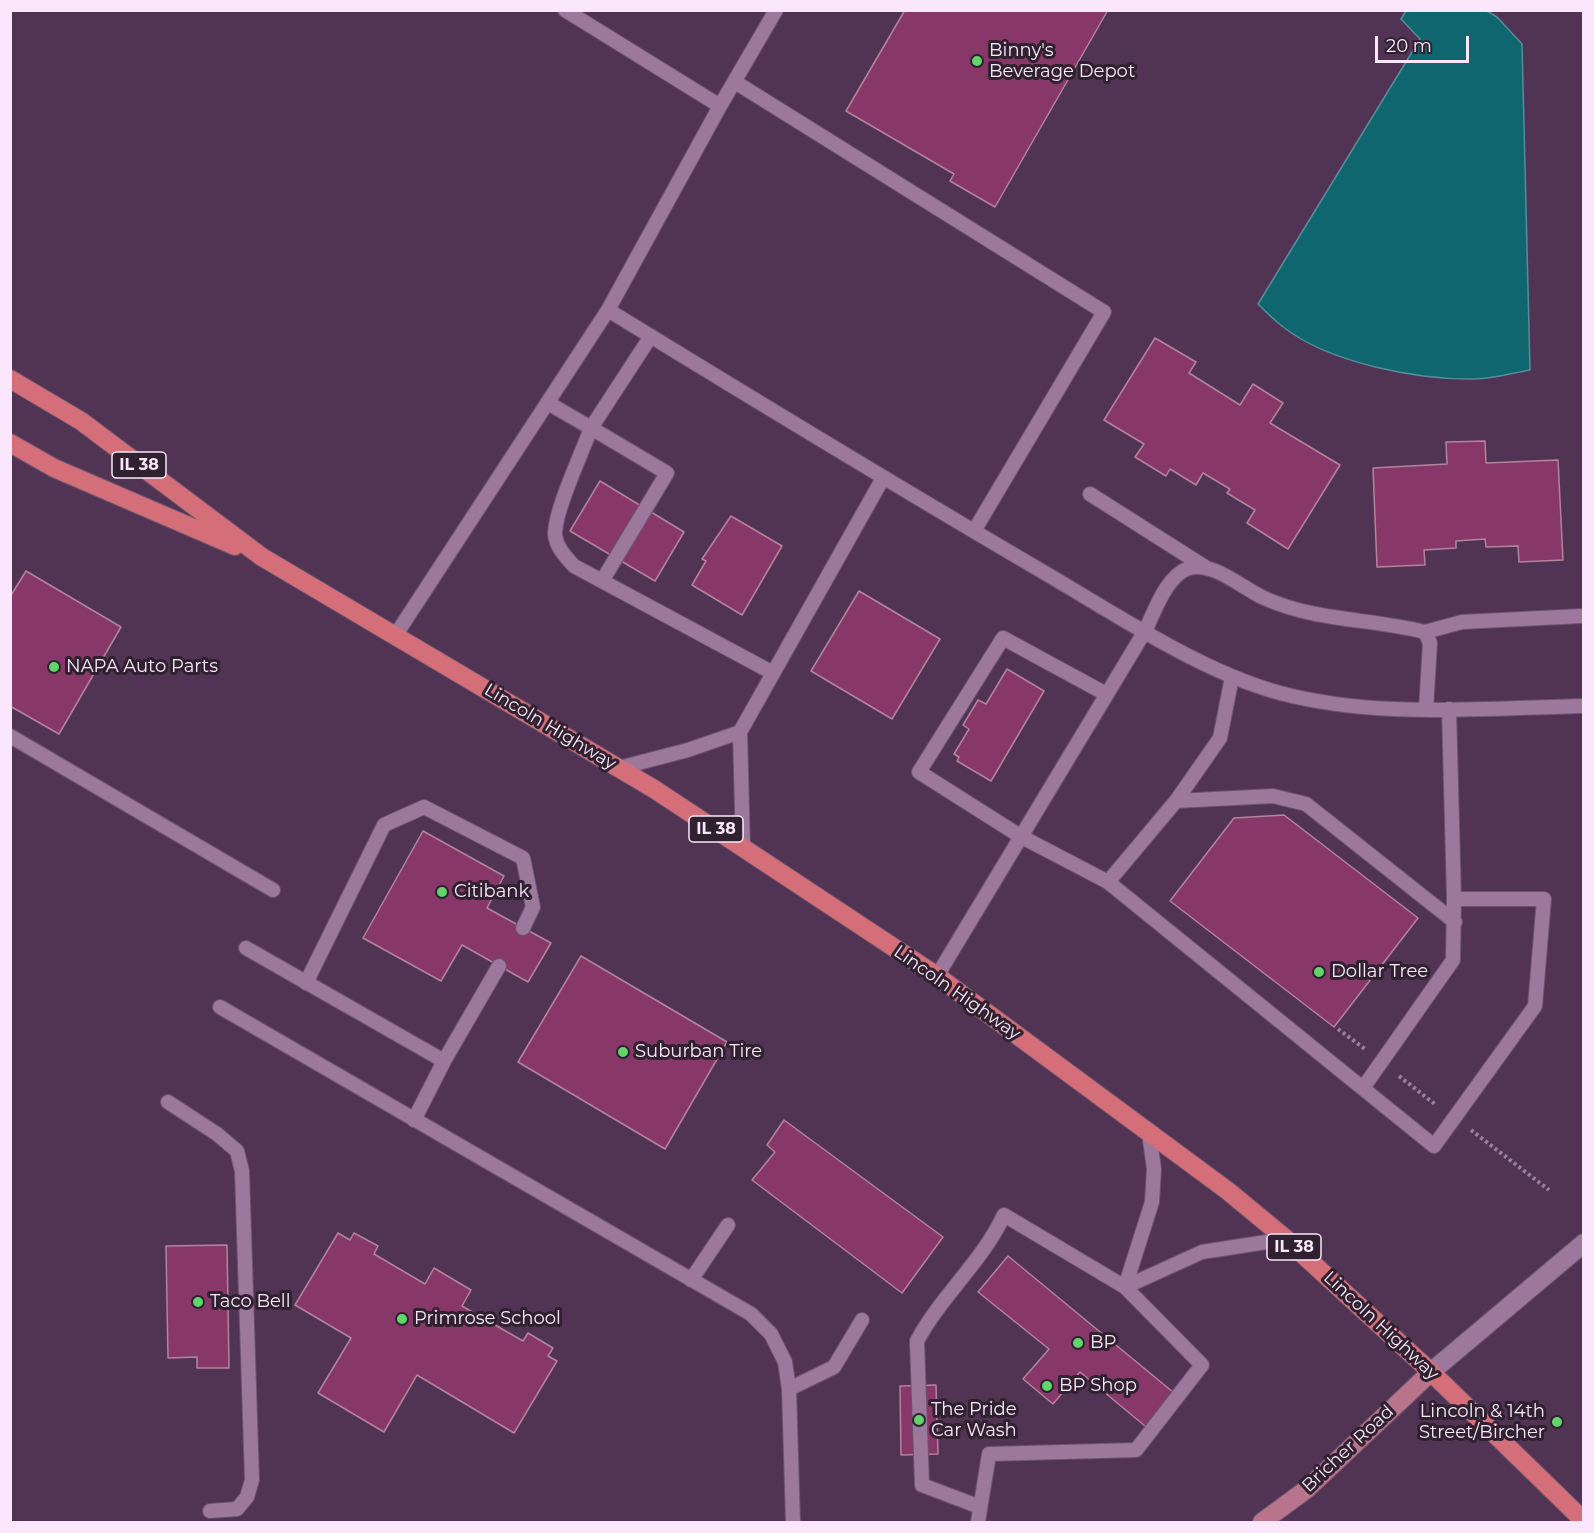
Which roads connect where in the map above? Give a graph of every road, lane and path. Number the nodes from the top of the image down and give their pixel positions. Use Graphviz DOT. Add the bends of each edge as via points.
graph roads {
  1 [pos="565,10"];
  2 [pos="776,10"];
  3 [pos="735,82"];
  4 [pos="720,106"];
  5 [pos="608,310"];
  6 [pos="651,336"];
  7 [pos="10,380"];
  8 [pos="548,403"];
  9 [pos="591,428"];
  10 [pos="10,443"];
  11 [pos="883,478"];
  12 [pos="1090,494"];
  13 [pos="974,531"];
  14 [pos="262,557"];
  15 [pos="1205,567"];
  16 [pos="602,581"];
  17 [pos="1581,616"];
  18 [pos="1145,631"];
  19 [pos="1425,632"];
  20 [pos="395,636"];
  21 [pos="773,673"];
  22 [pos="1232,677"];
  23 [pos="1106,694"];
  24 [pos="1584,706"];
  25 [pos="1426,709"];
  26 [pos="1449,709"];
  27 [pos="740,732"];
  28 [pos="10,736"];
  29 [pos="619,768"];
  30 [pos="1176,801"];
  31 [pos="1020,836"];
  32 [pos="744,848"];
  33 [pos="1108,882"];
  34 [pos="273,890"];
  35 [pos="1454,899"];
  36 [pos="1455,922"];
  37 [pos="523,928"];
  38 [pos="246,948"];
  39 [pos="499,966"];
  40 [pos="937,976"];
  41 [pos="306,983"];
  42 [pos="220,1007"];
  43 [pos="444,1061"];
  44 [pos="1363,1088"];
  45 [pos="168,1102"];
  46 [pos="414,1120"];
  47 [pos="1149,1133"];
  48 [pos="728,1225"];
  49 [pos="1286,1239"];
  50 [pos="1584,1243"];
  51 [pos="691,1280"];
  52 [pos="1125,1287"];
  53 [pos="862,1320"];
  54 [pos="1431,1372"];
  55 [pos="789,1389"];
  56 [pos="980,1507"];
  57 [pos="210,1510"];
  58 [pos="1584,1521"];
  59 [pos="793,1522"];
  60 [pos="978,1522"];
  61 [pos="1262,1522"];
  1 -- 4 [label="lane"];
  2 -- 3 [label="lane"];
  3 -- 4 [label="lane"];
  3 -- 13 [label="lane" via="1104,312"];
  4 -- 5 [label="lane"];
  5 -- 6 [label="lane"];
  5 -- 8 [label="lane"];
  6 -- 9 [label="lane"];
  6 -- 11 [label="lane"];
  7 -- 14 [label="main road, Lincoln Highway / IL 38" via="81,421"];
  8 -- 9 [label="lane"];
  8 -- 20 [label="lane"];
  9 -- 16 [label="lane" via="555,534 560,550 574,566"];
  9 -- 16 [label="lane" via="667,472"];
  10 -- 14 [label="main road, Lincoln Highway / IL 38" via="54,468"];
  11 -- 13 [label="lane"];
  11 -- 21 [label="lane"];
  12 -- 15 [label="lane"];
  13 -- 18 [label="lane"];
  14 -- 20 [label="main road, Lincoln Highway / IL 38"];
  15 -- 18 [label="lane" via="1189,568 1175,575"];
  15 -- 19 [label="lane" via="1264,598 1308,614"];
  16 -- 21 [label="lane"];
  17 -- 19 [label="lane" via="1462,622"];
  18 -- 22 [label="lane"];
  18 -- 23 [label="lane"];
  19 -- 25 [label="lane" via="1430,643"];
  20 -- 29 [label="main road, Lincoln Highway / IL 38"];
  21 -- 27 [label="lane"];
  22 -- 25 [label="lane" via="1288,696 1334,705"];
  22 -- 30 [label="lane" via="1220,738"];
  23 -- 31 [label="lane"];
  23 -- 31 [label="lane" via="1003,638 919,772"];
  24 -- 26 [label="lane"];
  25 -- 26 [label="lane"];
  26 -- 35 [label="lane"];
  27 -- 29 [label="lane"];
  27 -- 32 [label="lane"];
  28 -- 34 [label="lane"];
  29 -- 32 [label="main road, Lincoln Highway / IL 38"];
  30 -- 33 [label="lane"];
  30 -- 36 [label="lane" via="1274,796 1306,804"];
  31 -- 33 [label="lane"];
  31 -- 40 [label="lane"];
  32 -- 40 [label="main road, Lincoln Highway / IL 38"];
  33 -- 44 [label="lane"];
  35 -- 36 [label="lane"];
  35 -- 44 [label="lane" via="1544,899 1535,1006 1434,1146"];
  36 -- 44 [label="lane" via="1453,960"];
  37 -- 41 [label="lane" via="533,907 523,858 424,807 384,825"];
  38 -- 41 [label="lane"];
  39 -- 43 [label="lane"];
  40 -- 47 [label="main road, Lincoln Highway / IL 38"];
  41 -- 43 [label="lane"];
  42 -- 46 [label="lane"];
  43 -- 46 [label="lane"];
  45 -- 57 [label="lane" via="237,1151 242,1171 252,1480 248,1497 237,1509"];
  46 -- 51 [label="lane"];
  47 -- 49 [label="main road, Lincoln Highway / IL 38"];
  47 -- 52 [label="lane" via="1154,1169 1152,1202"];
  48 -- 51 [label="lane"];
  49 -- 52 [label="lane" via="1202,1252"];
  49 -- 54 [label="main road, Lincoln Highway / IL 38"];
  50 -- 54 [label="street"];
  51 -- 55 [label="lane" via="750,1314 771,1334 785,1362"];
  52 -- 56 [label="lane" via="1202,1365 1136,1450 989,1454"];
  52 -- 56 [label="lane" via="1004,1215 991,1242 928,1322 917,1341 922,1485"];
  53 -- 55 [label="lane" via="834,1367"];
  54 -- 58 [label="main road, Lincoln Highway / IL 38"];
  54 -- 61 [label="street, Bricher Road" via="1307,1489"];
  55 -- 59 [label="lane"];
  56 -- 60 [label="lane"];
}
